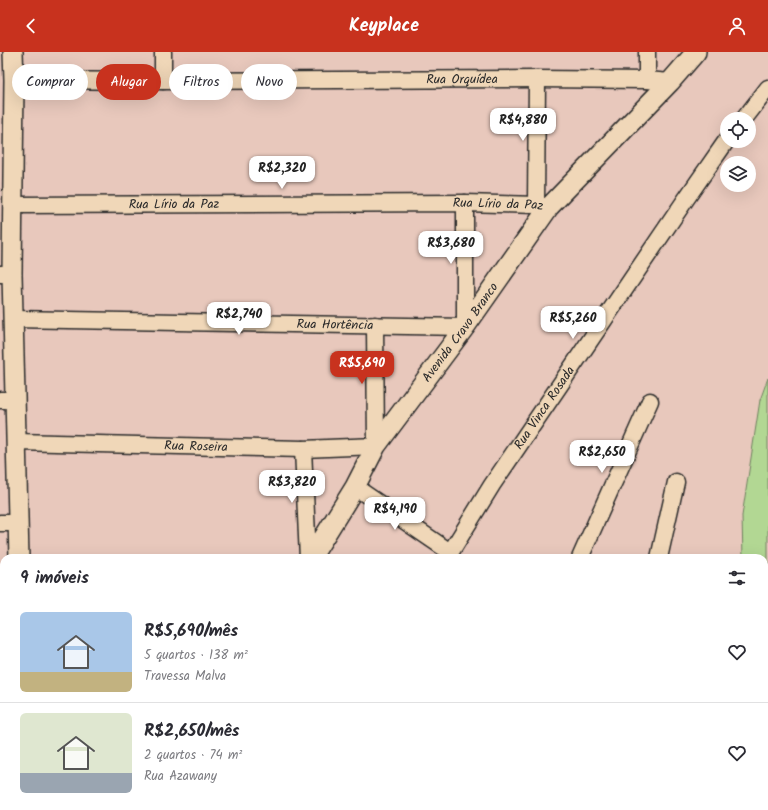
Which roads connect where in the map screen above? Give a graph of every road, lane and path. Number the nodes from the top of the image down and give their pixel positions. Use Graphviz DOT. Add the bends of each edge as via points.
graph roads {
  1 [pos="12,52"];
  2 [pos="163,52"];
  3 [pos="647,52"];
  4 [pos="696,52"];
  5 [pos="13,64"];
  6 [pos="88,80"];
  7 [pos="537,80"];
  8 [pos="647,80"];
  9 [pos="163,81"];
  10 [pos="670,82"];
  11 [pos="768,88"];
  12 [pos="14,100"];
  13 [pos="749,112"];
  14 [pos="721,148"];
  15 [pos="465,203"];
  16 [pos="14,205"];
  17 [pos="543,206"];
  18 [pos="6,274"];
  19 [pos="13,319"];
  20 [pos="375,325"];
  21 [pos="466,327"];
  22 [pos="7,400"];
  23 [pos="650,401"];
  24 [pos="16,442"];
  25 [pos="376,446"];
  26 [pos="303,449"];
  27 [pos="676,482"];
  28 [pos="355,487"];
  29 [pos="0,523"];
  30 [pos="19,523"];
  31 [pos="19,554"];
  32 [pos="309,554"];
  33 [pos="312,554"];
  34 [pos="447,554"];
  35 [pos="449,554"];
  36 [pos="582,554"];
  37 [pos="660,554"];
  1 -- 5 [label="street"];
  2 -- 9 [label="street"];
  3 -- 8 [label="street"];
  4 -- 10 [label="street, Avenida Cravo Branco"];
  6 -- 9 [label="street, Rua Orquídea"];
  7 -- 8 [label="street, Rua Orquídea"];
  7 -- 9 [label="street, Rua Orquídea"];
  7 -- 17 [label="street"];
  8 -- 10 [label="street, Rua Orquídea"];
  10 -- 17 [label="street, Avenida Cravo Branco"];
  11 -- 13 [label="street"];
  12 -- 16 [label="street"];
  14 -- 35 [label="street, Rua Vinca Rosada" via="492,485"];
  15 -- 16 [label="street, Rua Lírio da Paz"];
  15 -- 17 [label="street, Rua Lírio da Paz"];
  15 -- 21 [label="street"];
  16 -- 18 [label="street"];
  17 -- 21 [label="street, Avenida Cravo Branco"];
  18 -- 19 [label="street"];
  19 -- 20 [label="street, Rua Hortência"];
  19 -- 22 [label="street"];
  20 -- 21 [label="street, Rua Hortência"];
  20 -- 25 [label="street"];
  21 -- 25 [label="street, Avenida Cravo Branco"];
  22 -- 24 [label="street"];
  23 -- 36 [label="street"];
  24 -- 26 [label="street, Rua Roseira"];
  24 -- 30 [label="street"];
  25 -- 26 [label="street, Rua Roseira"];
  25 -- 28 [label="street, Avenida Cravo Branco"];
  26 -- 32 [label="street"];
  27 -- 37 [label="street"];
  28 -- 33 [label="street, Avenida Cravo Branco"];
  28 -- 34 [label="street"];
  29 -- 30 [label="street"];
  30 -- 31 [label="street"];
}
